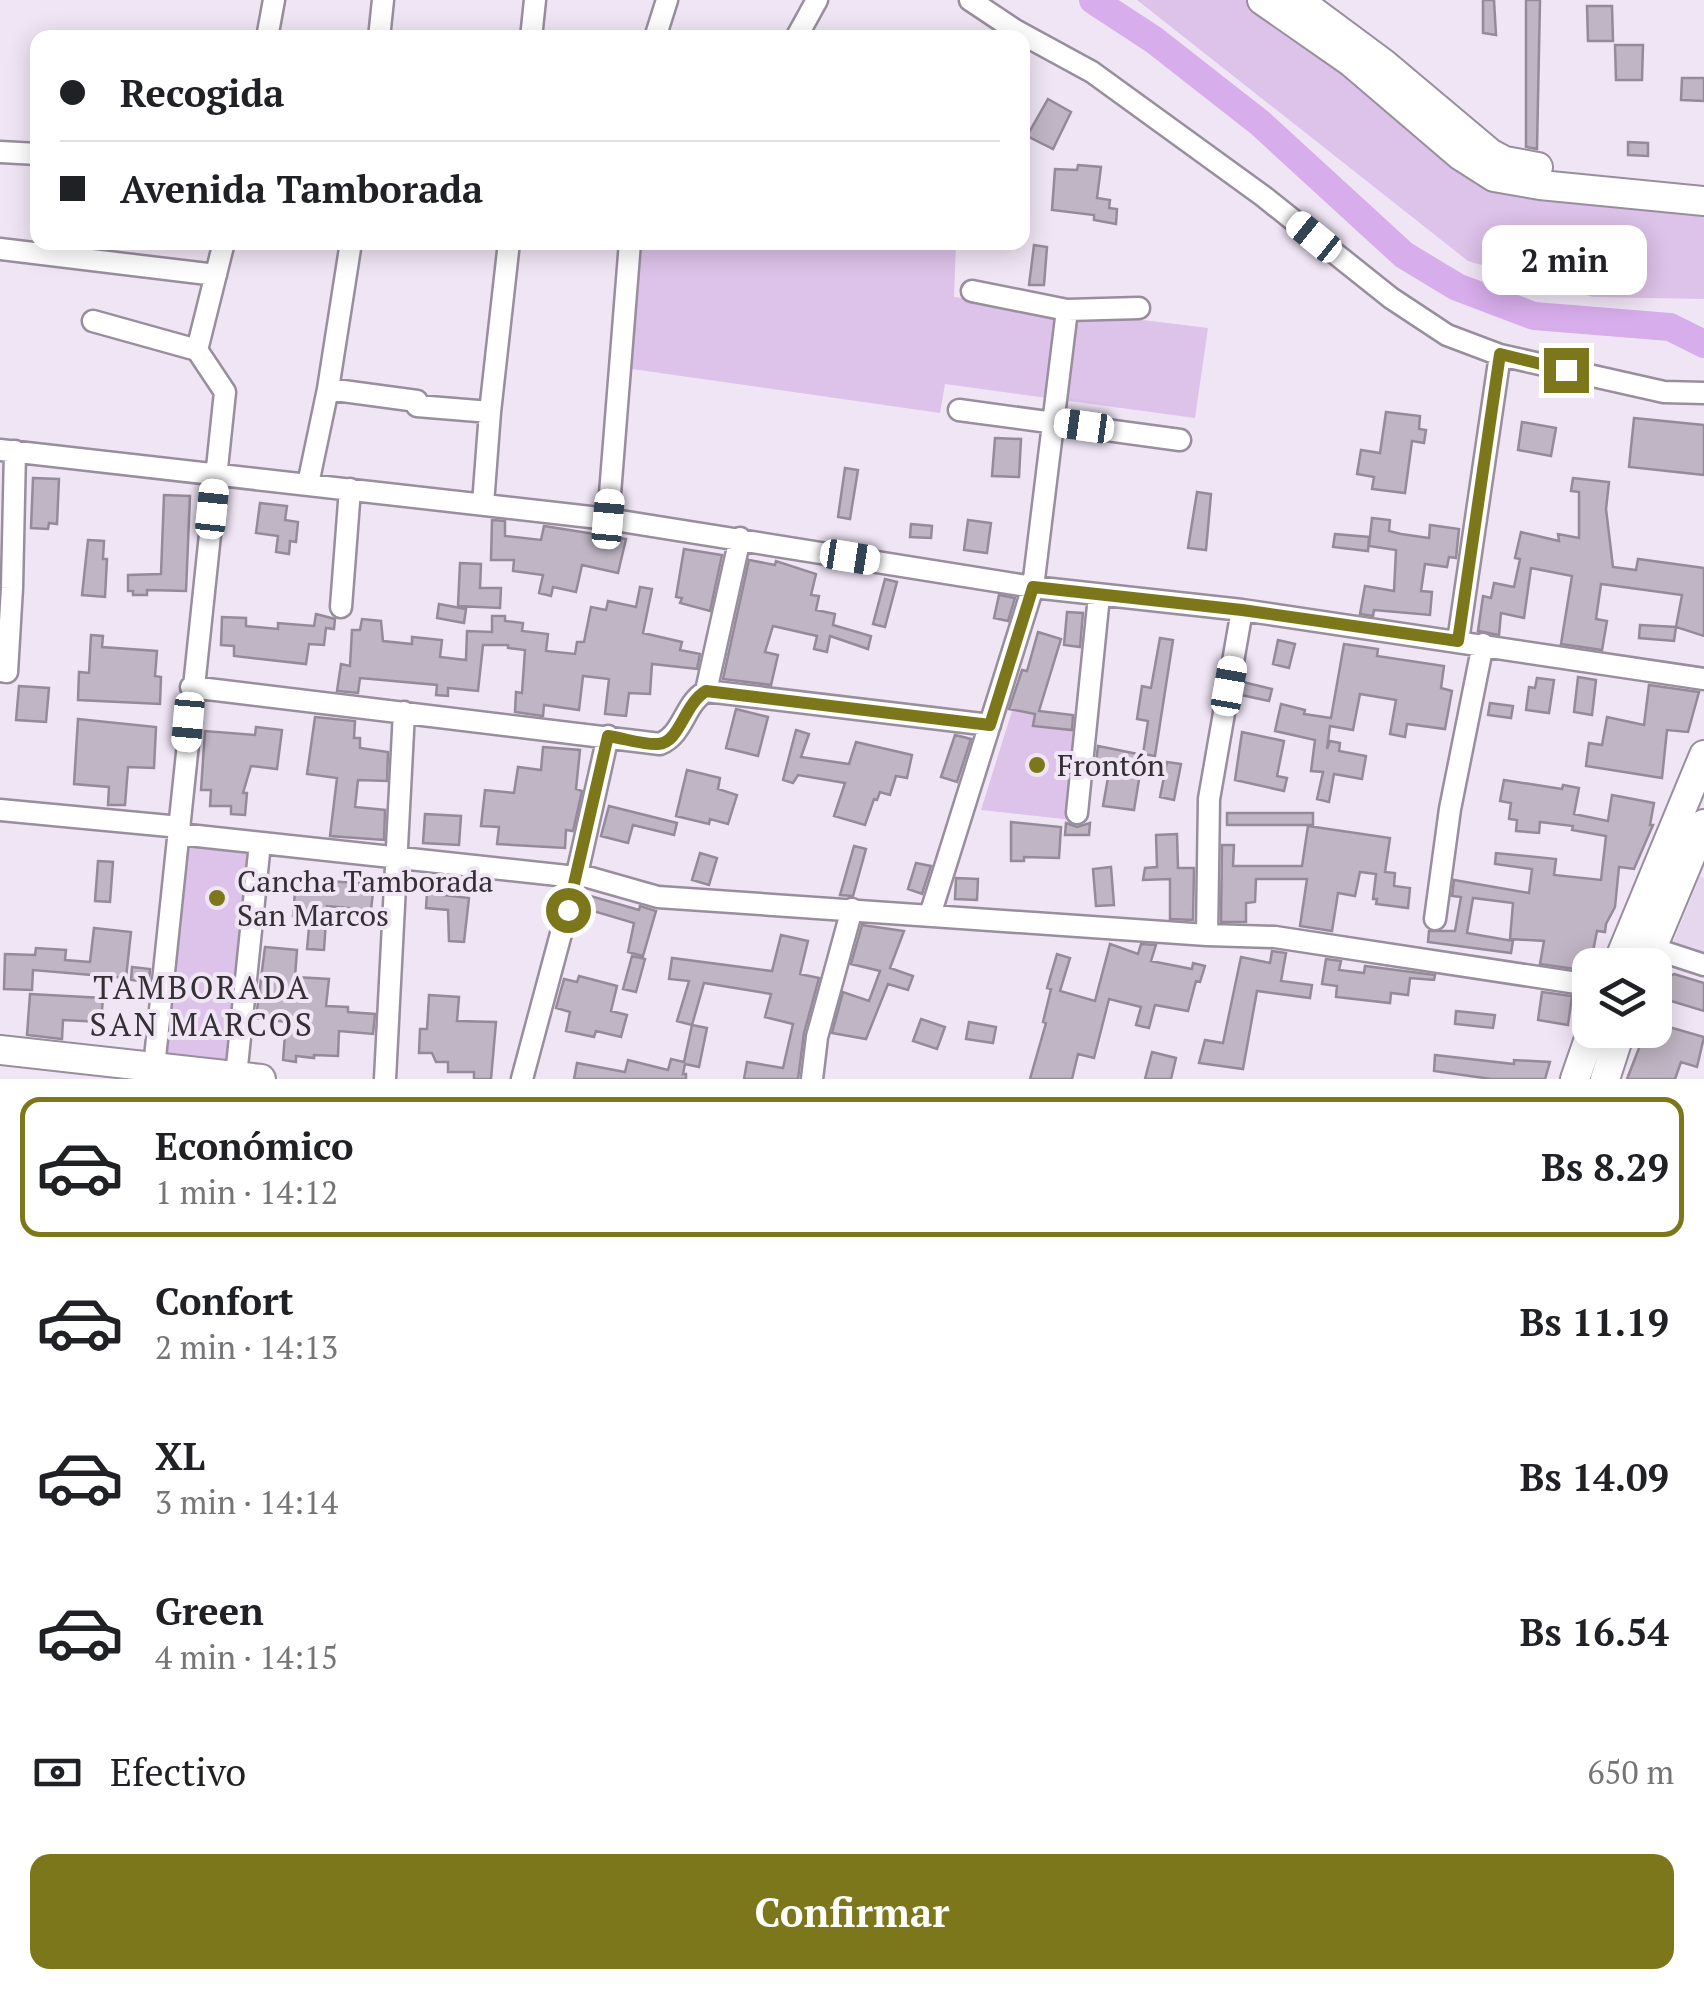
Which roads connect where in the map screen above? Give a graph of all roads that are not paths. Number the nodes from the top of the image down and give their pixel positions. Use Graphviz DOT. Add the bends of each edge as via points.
graph roads {
  1 [pos="274,0"];
  2 [pos="383,0"];
  3 [pos="535,0"];
  4 [pos="667,0"];
  5 [pos="817,0"];
  6 [pos="970,0"];
  7 [pos="1262,0"];
  8 [pos="1298,0"];
  9 [pos="268,30"];
  10 [pos="380,30"];
  11 [pos="532,30"];
  12 [pos="658,30"];
  13 [pos="800,30"];
  14 [pos="1009,30"];
  15 [pos="1030,42"];
  16 [pos="0,152"];
  17 [pos="30,154"];
  18 [pos="1704,182"];
  19 [pos="1704,201"];
  20 [pos="0,248"];
  21 [pos="222,250"];
  22 [pos="350,250"];
  23 [pos="508,250"];
  24 [pos="629,250"];
  25 [pos="216,275"];
  26 [pos="972,291"];
  27 [pos="1140,308"];
  28 [pos="1067,310"];
  29 [pos="94,321"];
  30 [pos="197,350"];
  31 [pos="1500,354"];
  32 [pos="328,389"];
  33 [pos="1704,394"];
  34 [pos="959,410"];
  35 [pos="490,412"];
  36 [pos="1052,422"];
  37 [pos="1180,440"];
  38 [pos="7,450"];
  39 [pos="216,474"];
  40 [pos="308,484"];
  41 [pos="350,489"];
  42 [pos="483,504"];
  43 [pos="608,519"];
  44 [pos="740,538"];
  45 [pos="1033,587"];
  46 [pos="1099,596"];
  47 [pos="341,607"];
  48 [pos="1242,610"];
  49 [pos="1458,641"];
  50 [pos="1483,644"];
  51 [pos="0,671"];
  52 [pos="1704,679"];
  53 [pos="191,687"];
  54 [pos="706,691"];
  55 [pos="404,712"];
  56 [pos="990,725"];
  57 [pos="608,736"];
  58 [pos="1704,755"];
  59 [pos="0,810"];
  60 [pos="1077,813"];
  61 [pos="1704,824"];
  62 [pos="179,831"];
  63 [pos="260,843"];
  64 [pos="395,857"];
  65 [pos="577,875"];
  66 [pos="852,909"];
  67 [pos="930,915"];
  68 [pos="1436,919"];
  69 [pos="1207,935"];
  70 [pos="1624,948"];
  71 [pos="1652,948"];
  72 [pos="1672,959"];
  73 [pos="1704,964"];
  74 [pos="1572,982"];
  75 [pos="1586,1048"];
  76 [pos="1615,1048"];
  77 [pos="0,1050"];
  78 [pos="154,1066"];
  79 [pos="100,1070"];
  80 [pos="248,1078"];
  81 [pos="385,1079"];
  82 [pos="522,1079"];
  83 [pos="812,1079"];
  84 [pos="1575,1079"];
  85 [pos="1604,1079"];
  1 -- 9 [label="street"];
  2 -- 10 [label="street"];
  3 -- 11 [label="street"];
  4 -- 12 [label="street"];
  5 -- 13 [label="street"];
  6 -- 14 [label="street"];
  7 -- 19 [label="main road" via="1494,177"];
  8 -- 18 [label="main road" via="1505,161"];
  15 -- 31 [label="street" via="1092,72 1390,298 1447,335"];
  16 -- 17 [label="street"];
  20 -- 25 [label="street"];
  21 -- 25 [label="street"];
  22 -- 32 [label="street"];
  23 -- 35 [label="street"];
  24 -- 43 [label="street"];
  25 -- 30 [label="street"];
  26 -- 28 [label="street"];
  27 -- 28 [label="street"];
  28 -- 36 [label="street"];
  29 -- 30 [label="street"];
  30 -- 39 [label="street" via="224,392"];
  31 -- 33 [label="street" via="1664,392"];
  31 -- 49 [label="street"];
  32 -- 35 [label="street"];
  32 -- 40 [label="street"];
  34 -- 36 [label="street"];
  35 -- 42 [label="street"];
  36 -- 37 [label="street"];
  36 -- 45 [label="street"];
  38 -- 39 [label="street"];
  38 -- 51 [label="street" via="12,588 7,672"];
  39 -- 40 [label="street"];
  39 -- 53 [label="street"];
  40 -- 41 [label="street"];
  41 -- 42 [label="street"];
  41 -- 47 [label="street"];
  42 -- 43 [label="street"];
  43 -- 44 [label="street"];
  44 -- 45 [label="street"];
  44 -- 54 [label="street"];
  45 -- 46 [label="street"];
  45 -- 56 [label="street"];
  46 -- 48 [label="street"];
  46 -- 60 [label="street"];
  48 -- 49 [label="street"];
  48 -- 69 [label="street" via="1210,800"];
  49 -- 50 [label="street"];
  50 -- 52 [label="street"];
  50 -- 68 [label="street"];
  53 -- 55 [label="street"];
  53 -- 62 [label="street"];
  54 -- 56 [label="street"];
  54 -- 57 [label="street" via="693,699 673,738 660,744"];
  55 -- 57 [label="street"];
  55 -- 64 [label="street"];
  56 -- 67 [label="street"];
  57 -- 65 [label="street"];
  58 -- 70 [label="main road"];
  59 -- 62 [label="street"];
  61 -- 71 [label="main road"];
  62 -- 63 [label="street"];
  62 -- 78 [label="street"];
  63 -- 64 [label="street"];
  63 -- 80 [label="street"];
  64 -- 65 [label="street"];
  64 -- 81 [label="street"];
  65 -- 66 [label="street" via="658,897"];
  65 -- 82 [label="street"];
  66 -- 67 [label="street"];
  66 -- 83 [label="street"];
  67 -- 69 [label="street"];
  69 -- 74 [label="street" via="1275,937"];
  72 -- 73 [label="street"];
  75 -- 84 [label="main road"];
  76 -- 85 [label="main road"];
  77 -- 79 [label="main road"];
  78 -- 79 [label="main road"];
  78 -- 80 [label="main road"];
}
